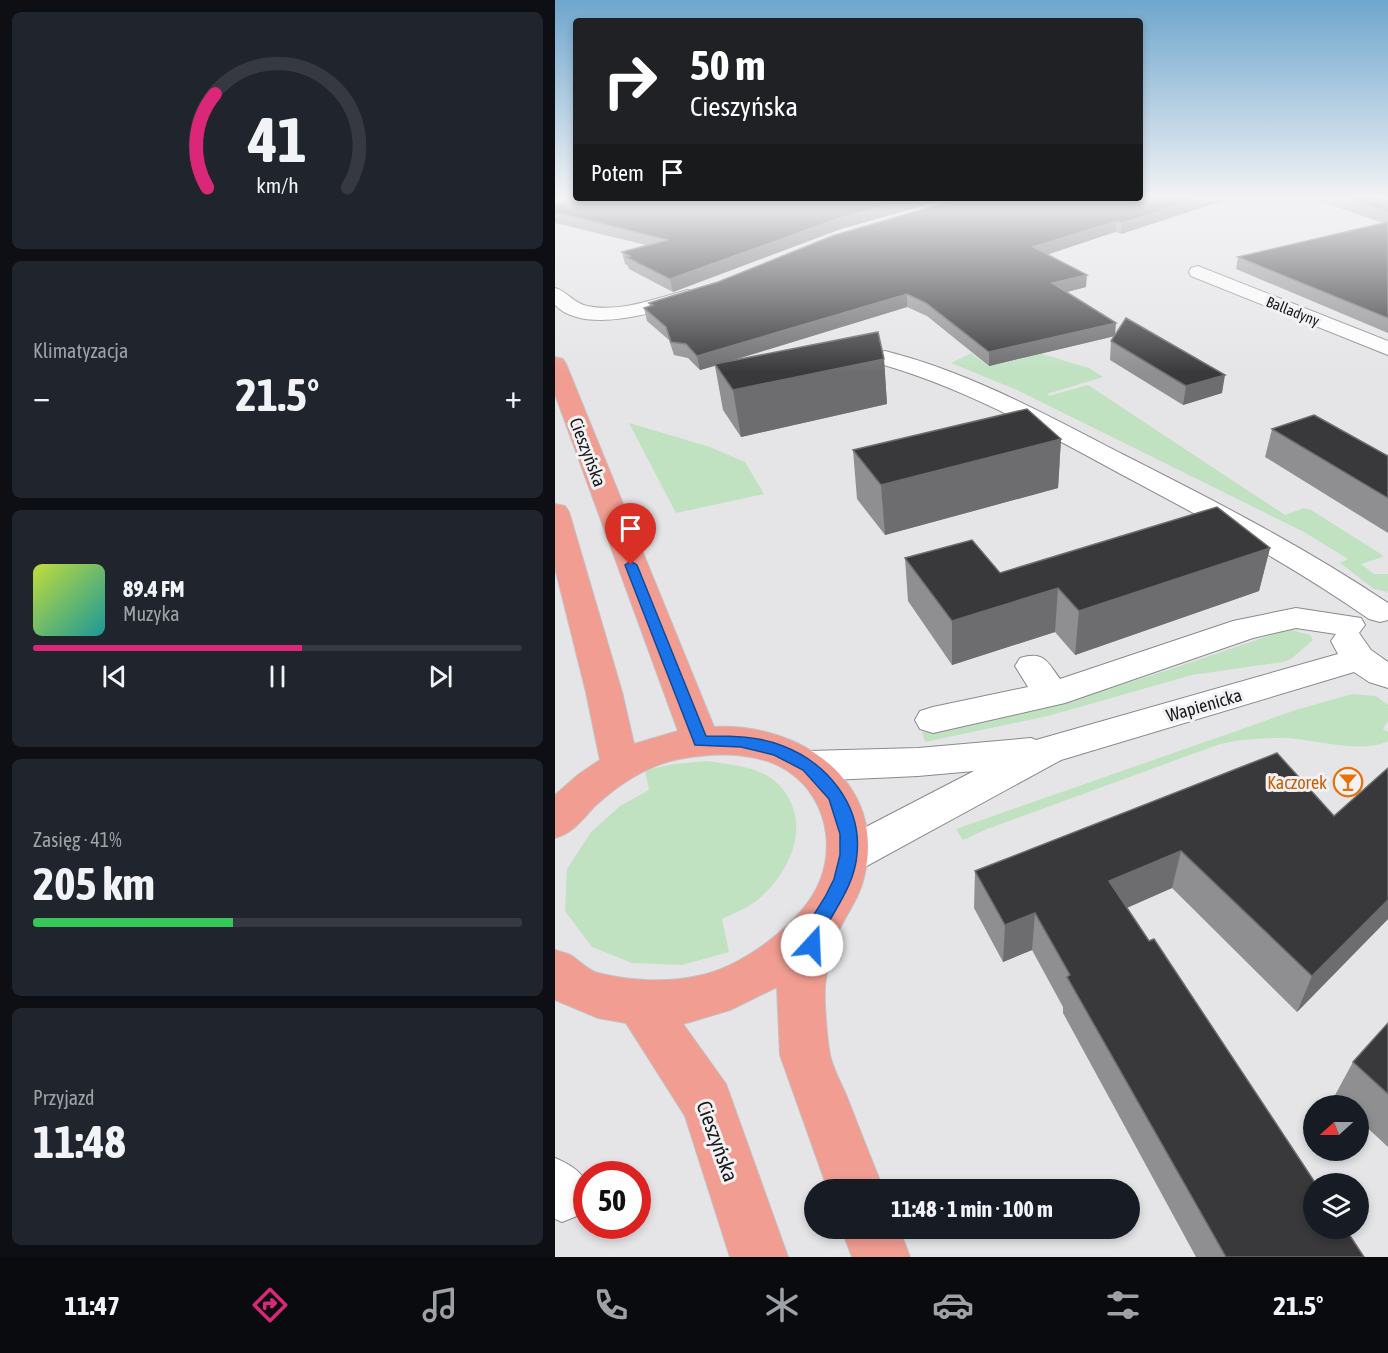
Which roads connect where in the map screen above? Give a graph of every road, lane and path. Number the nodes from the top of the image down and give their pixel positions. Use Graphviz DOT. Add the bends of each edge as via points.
graph roads {
  1 [pos="1199,272"];
  2 [pos="700,291"];
  3 [pos="555,294"];
  4 [pos="1388,349"];
  5 [pos="885,358"];
  6 [pos="555,364"];
  7 [pos="555,512"];
  8 [pos="1372,616"];
  9 [pos="1032,666"];
  10 [pos="1374,668"];
  11 [pos="1052,694"];
  12 [pos="933,720"];
  13 [pos="701,741"];
  14 [pos="1048,750"];
  15 [pos="620,766"];
  16 [pos="809,766"];
  17 [pos="555,822"];
  18 [pos="848,855"];
  19 [pos="818,924"];
  20 [pos="555,971"];
  21 [pos="641,1004"];
  22 [pos="852,1179"];
  23 [pos="874,1239"];
  24 [pos="759,1257"];
  25 [pos="881,1257"];
  1 -- 4 [label="street, Balladyny"];
  2 -- 3 [label="street" via="651,307 607,313 575,310 562,304"];
  5 -- 8 [label="street" via="964,386 1042,423 1279,548 1336,581"];
  6 -- 13 [label="main road, Cieszyńska"];
  7 -- 15 [label="main road"];
  8 -- 10 [label="street" via="1346,636 1350,647"];
  8 -- 11 [label="street" via="1296,618 1245,629"];
  9 -- 11 [label="street"];
  10 -- 14 [label="street, Wapienicka"];
  11 -- 12 [label="street"];
  13 -- 15 [label="main road" via="660,750"];
  13 -- 16 [label="main road" via="741,742 778,750"];
  14 -- 16 [label="street, Wapienicka" via="918,762"];
  14 -- 18 [label="street, Wapienicka"];
  15 -- 17 [label="main road" via="577,797"];
  16 -- 18 [label="main road" via="836,795 844,813"];
  18 -- 19 [label="main road" via="833,902"];
  19 -- 21 [label="main road" via="784,958 740,984 691,1000"];
  19 -- 22 [label="main road" via="801,987 805,1055"];
  20 -- 21 [label="main road" via="596,996"];
  21 -- 24 [label="main road, Cieszyńska" via="707,1103"];
  23 -- 25 [label="main road"];
}
